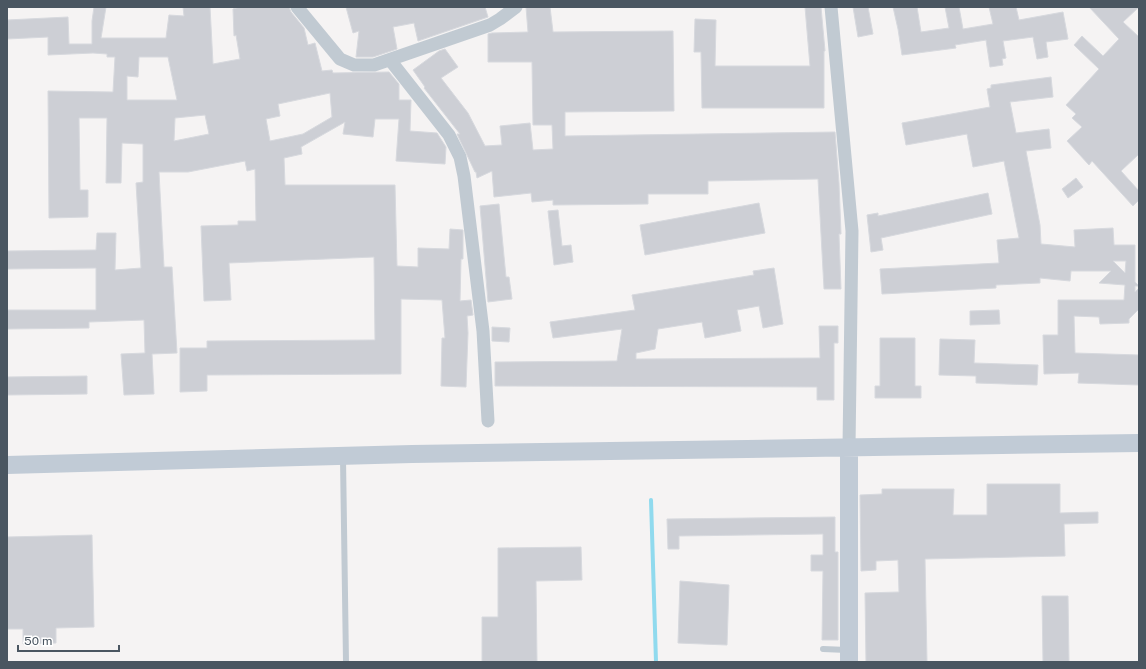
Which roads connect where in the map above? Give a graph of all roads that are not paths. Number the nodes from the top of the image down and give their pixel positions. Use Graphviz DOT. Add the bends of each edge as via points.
graph roads {
  1 [pos="297,7"];
  2 [pos="516,7"];
  3 [pos="830,7"];
  4 [pos="390,60"];
  5 [pos="488,421"];
  6 [pos="1139,443"];
  7 [pos="848,447"];
  8 [pos="343,456"];
  9 [pos="7,464"];
  10 [pos="823,650"];
  11 [pos="849,656"];
  12 [pos="346,662"];
  1 -- 4 [label="street" via="340,59 354,65 374,65"];
  2 -- 4 [label="street" via="490,24"];
  3 -- 7 [label="street" via="852,231"];
  4 -- 5 [label="street" via="449,135 460,157 483,331"];
  6 -- 7 [label="main road"];
  7 -- 8 [label="main road"];
  7 -- 11 [label="main road"];
  8 -- 9 [label="main road"];
  8 -- 12 [label="lane"];
  10 -- 11 [label="lane"];
}
